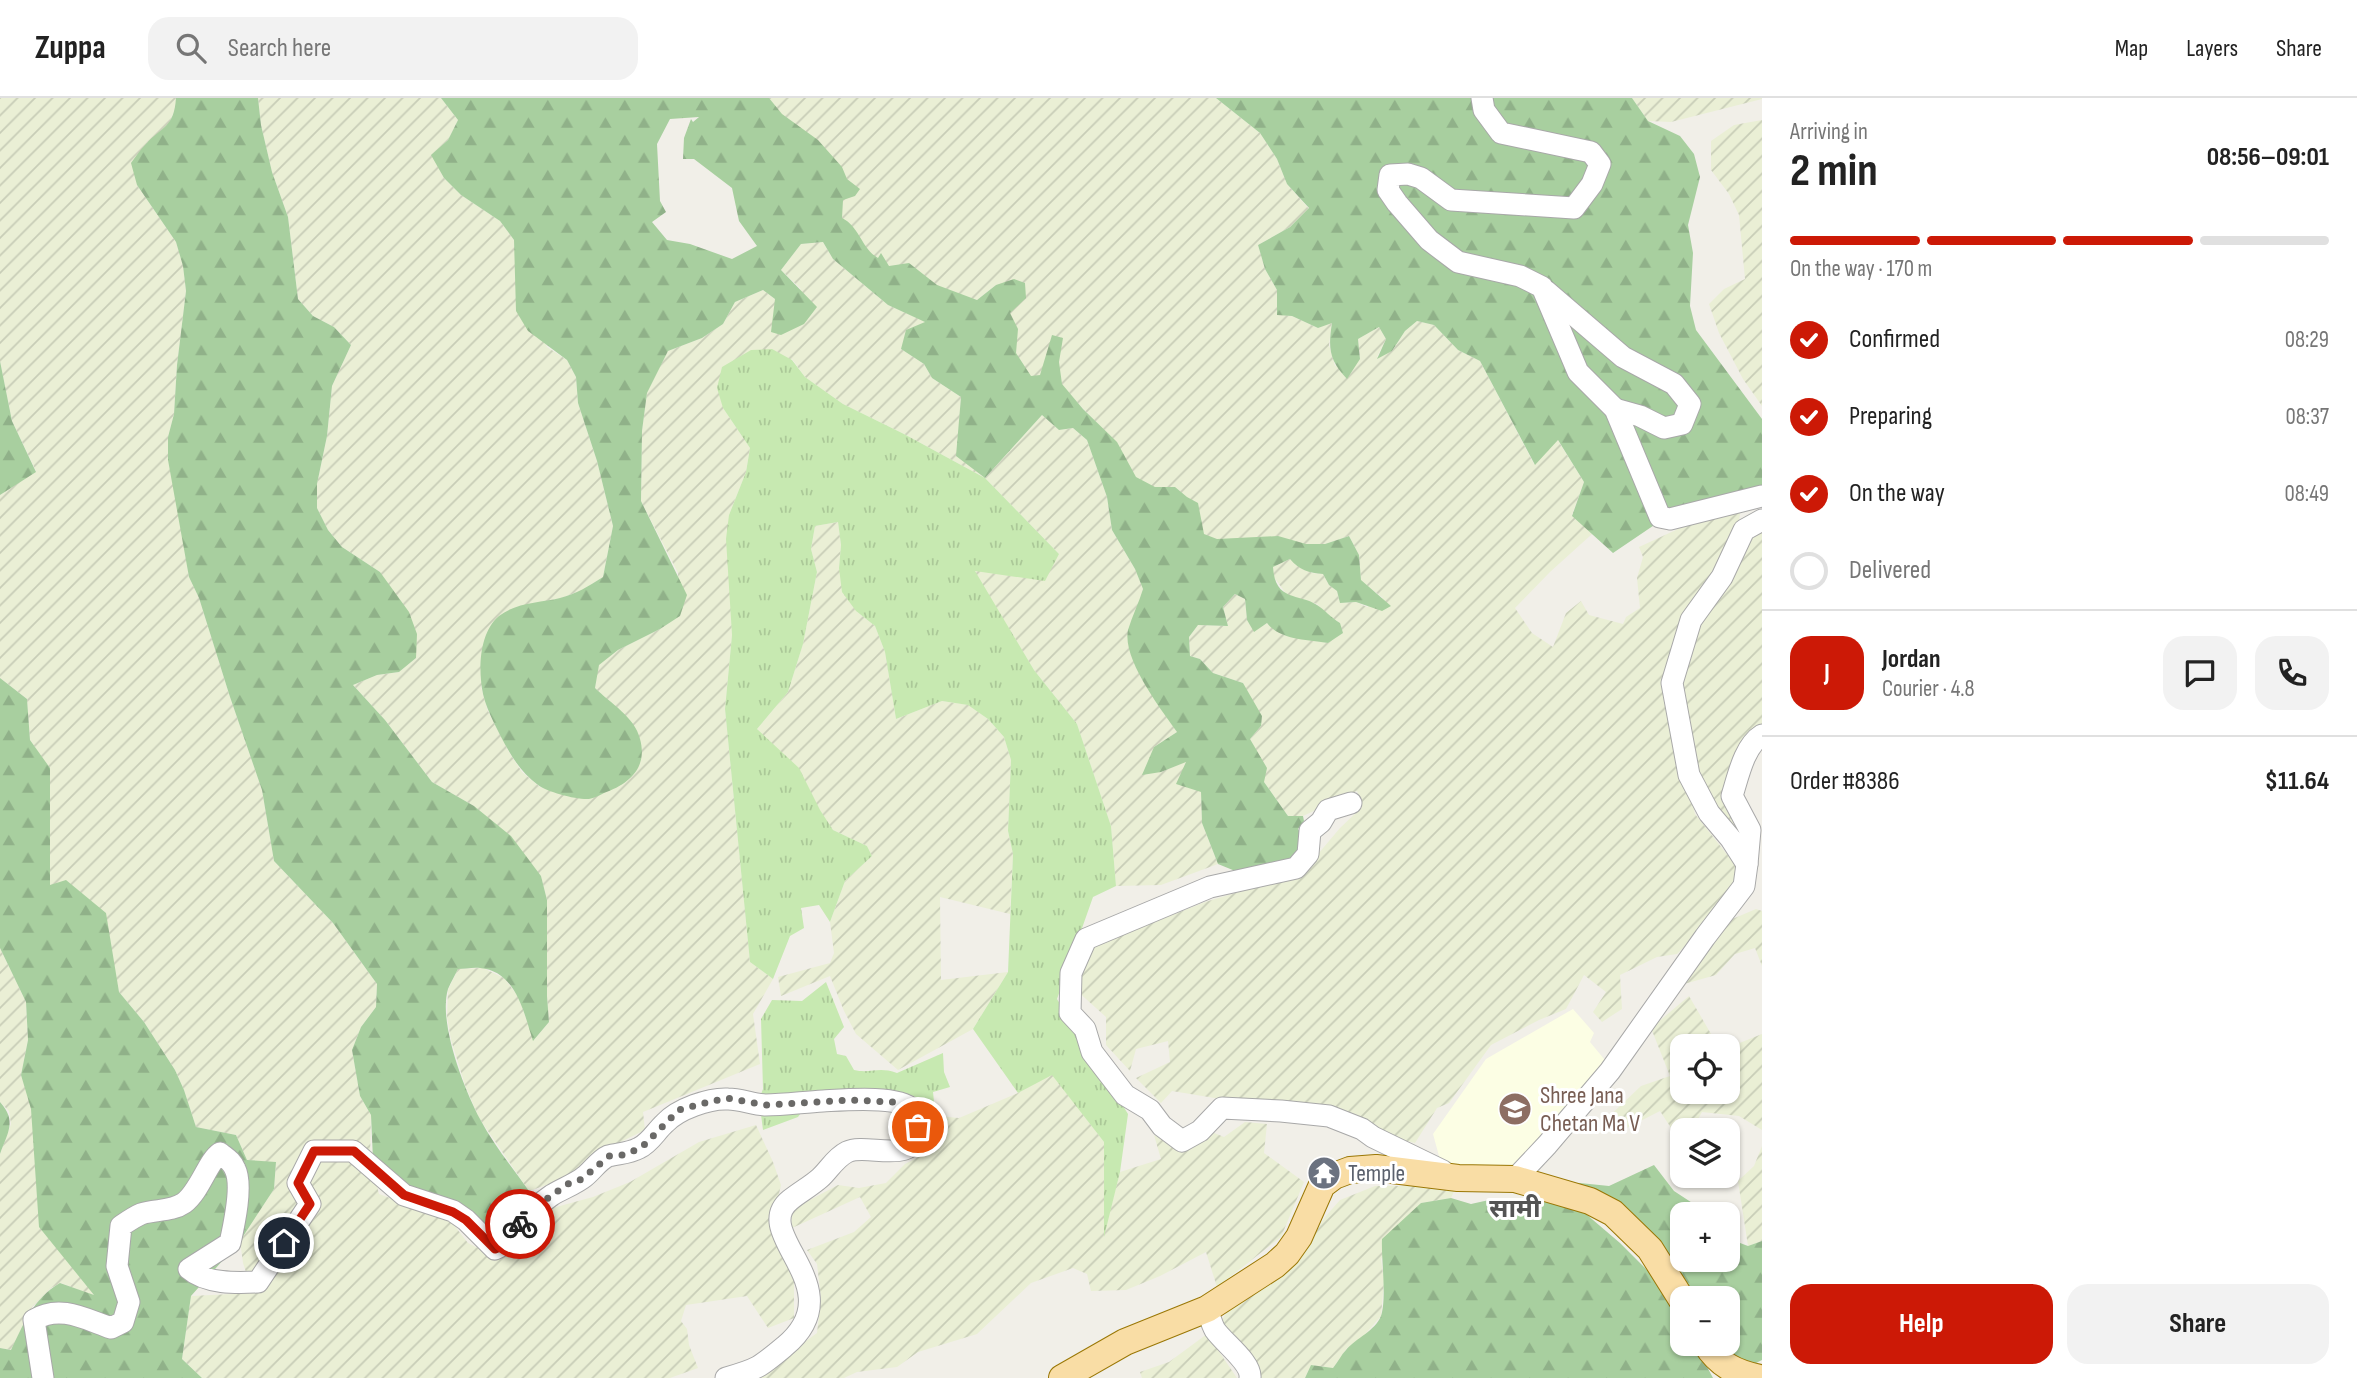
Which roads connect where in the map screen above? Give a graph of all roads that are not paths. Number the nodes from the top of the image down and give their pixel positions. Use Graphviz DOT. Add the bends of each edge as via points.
graph roads {
  1 [pos="1482,98"];
  2 [pos="1542,287"];
  3 [pos="1615,409"];
  4 [pos="1762,496"];
  5 [pos="1762,520"];
  6 [pos="1762,735"];
  7 [pos="1351,803"];
  8 [pos="1747,864"];
  9 [pos="1458,1178"];
  10 [pos="1515,1179"];
  11 [pos="1673,1286"];
  12 [pos="1207,1309"];
  13 [pos="1713,1356"];
  14 [pos="1730,1372"];
  15 [pos="43,1378"];
  16 [pos="726,1378"];
  17 [pos="1062,1378"];
  18 [pos="1250,1378"];
  19 [pos="1760,1378"];
  1 -- 2 [label="street" via="1501,133 1591,152 1600,164 1574,208 1451,200 1408,174 1390,175 1388,190 1429,240 1458,262 1520,275"];
  2 -- 3 [label="street" via="1578,372"];
  2 -- 3 [label="street" via="1622,357 1674,384 1690,404 1682,424 1664,428"];
  3 -- 4 [label="street" via="1660,517 1670,519"];
  5 -- 8 [label="street" via="1744,530 1722,577 1691,620 1672,683 1689,775 1709,813"];
  6 -- 8 [label="street" via="1745,759 1732,796 1749,830"];
  7 -- 9 [label="street" via="1328,810 1310,831 1308,854 1296,868 1210,887 1086,939 1071,973 1070,1013 1085,1029 1092,1052 1125,1095 1150,1110 1182,1141 1200,1131 1222,1108 1329,1116"];
  8 -- 10 [label="street" via="1744,886 1610,1071"];
  9 -- 10 [label="main road"];
  9 -- 12 [label="main road" via="1376,1168 1334,1176 1317,1193 1287,1254"];
  10 -- 11 [label="main road" via="1590,1201 1613,1213 1650,1249"];
  12 -- 17 [label="main road" via="1125,1342"];
  12 -- 18 [label="street" via="1225,1343 1248,1365"];
  13 -- 14 [label="main road"];
  14 -- 19 [label="main road"];
  15 -- 16 [label="street" via="34,1320 67,1312 111,1328 123,1322 129,1302 117,1266 121,1226 141,1214 176,1208 187,1201 220,1153 232,1162 239,1182 230,1242 189,1269 213,1280 258,1282 310,1204 298,1183 314,1151 354,1151 404,1195 453,1212 495,1249 548,1198 582,1179 609,1156 641,1148 679,1110 727,1098 766,1105 851,1100 907,1106 918,1121 910,1146 888,1152 859,1149 847,1153 784,1206 780,1226 806,1280 808,1318 800,1332 767,1363"];
}
